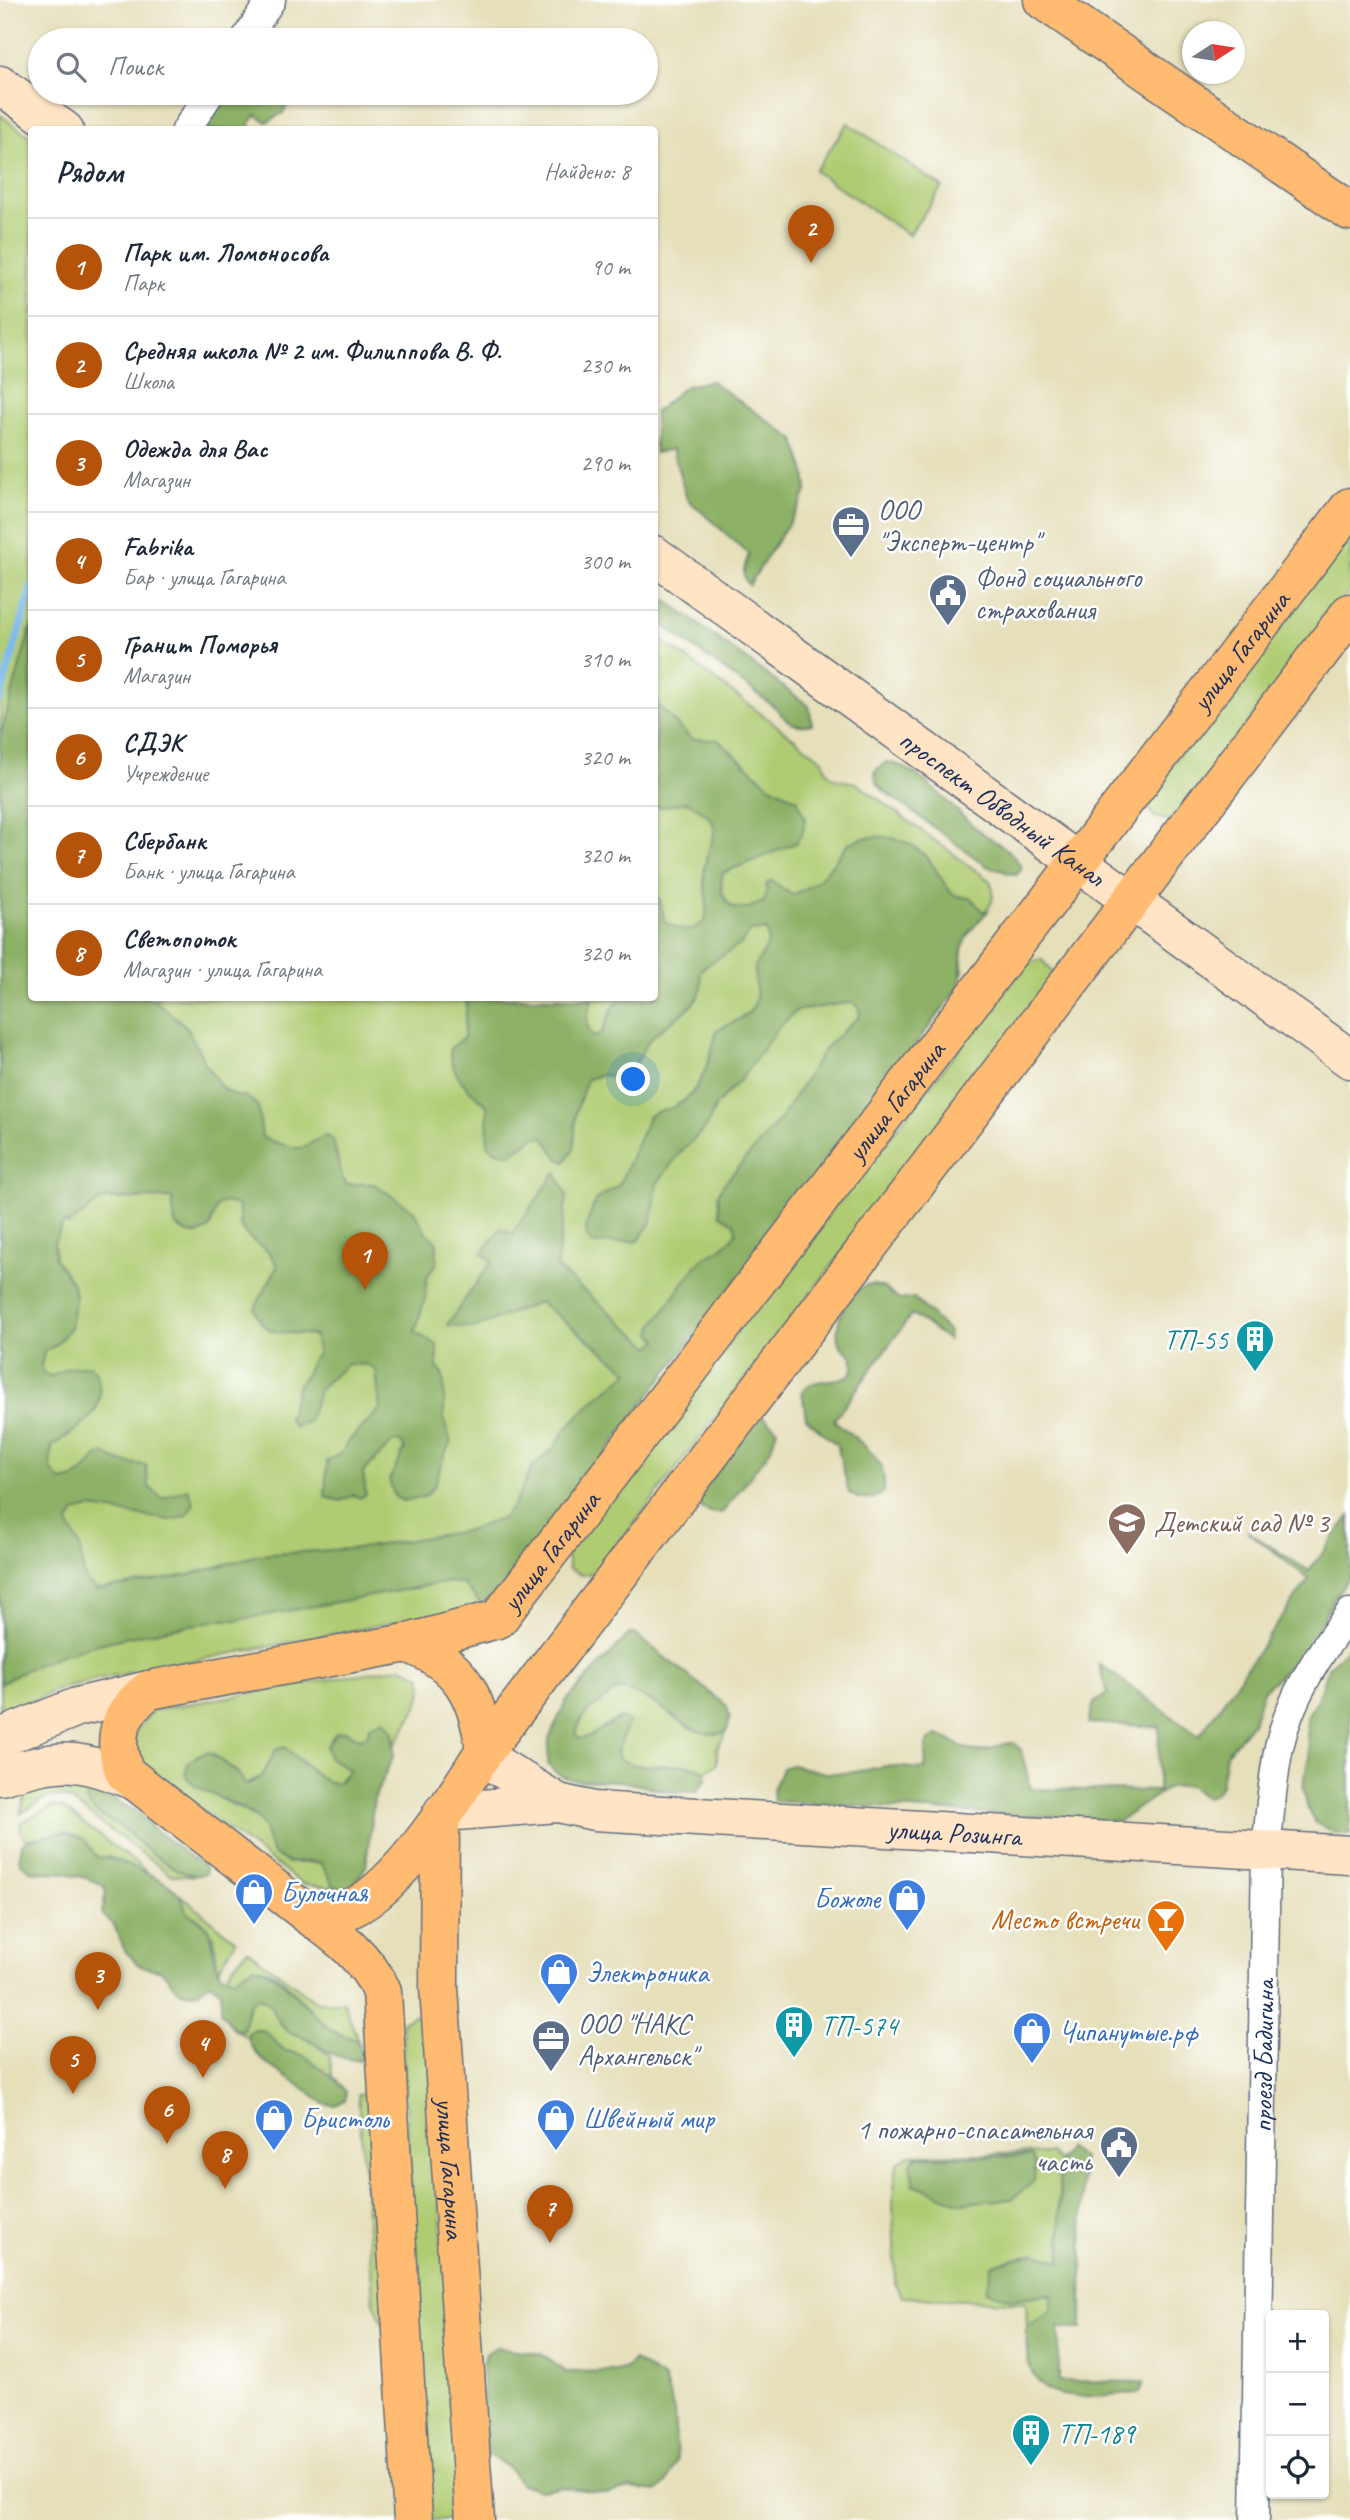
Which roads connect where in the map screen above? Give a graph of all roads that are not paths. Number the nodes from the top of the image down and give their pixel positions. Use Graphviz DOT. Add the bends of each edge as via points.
graph roads {
  1 [pos="271,0"];
  2 [pos="1043,0"];
  3 [pos="252,28"];
  4 [pos="0,85"];
  5 [pos="28,105"];
  6 [pos="28,105"];
  7 [pos="202,105"];
  8 [pos="58,126"];
  9 [pos="189,126"];
  10 [pos="1350,211"];
  11 [pos="1350,507"];
  12 [pos="658,558"];
  13 [pos="1350,612"];
  14 [pos="1081,861"];
  15 [pos="1129,900"];
  16 [pos="1350,1059"];
  17 [pos="1350,1613"];
  18 [pos="407,1643"];
  19 [pos="149,1690"];
  20 [pos="0,1738"];
  21 [pos="483,1753"];
  22 [pos="0,1776"];
  23 [pos="130,1779"];
  24 [pos="558,1804"];
  25 [pos="441,1814"];
  26 [pos="1266,1850"];
  27 [pos="1350,1855"];
  28 [pos="310,1916"];
  29 [pos="413,2520"];
  30 [pos="475,2520"];
  31 [pos="1255,2520"];
  1 -- 3 [label="street"];
  2 -- 10 [label="main road"];
  4 -- 5 [label="main road"];
  6 -- 8 [label="main road"];
  7 -- 9 [label="street"];
  11 -- 14 [label="main road, улица Гагарина"];
  12 -- 14 [label="main road, проспект Обводный Канал"];
  13 -- 15 [label="main road"];
  14 -- 15 [label="main road, проспект Обводный Канал"];
  14 -- 18 [label="main road, улица Гагарина" via="498,1619"];
  15 -- 16 [label="main road, проспект Обводный Канал"];
  15 -- 21 [label="main road"];
  17 -- 26 [label="street, проезд Бадигина" via="1315,1660 1289,1716 1279,1747"];
  18 -- 19 [label="main road, улица Гагарина"];
  18 -- 21 [label="main road" via="439,1658 464,1682 482,1722"];
  19 -- 20 [label="main road" via="77,1707"];
  19 -- 23 [label="main road" via="128,1707 120,1730 118,1751"];
  21 -- 24 [label="main road"];
  21 -- 25 [label="main road"];
  22 -- 23 [label="main road" via="36,1765 78,1761"];
  23 -- 28 [label="main road, улица Гагарина"];
  24 -- 25 [label="main road"];
  24 -- 26 [label="main road, улица Розинга" via="594,1811"];
  25 -- 28 [label="main road" via="381,1889 353,1908"];
  25 -- 30 [label="main road, улица Гагарина" via="439,1988"];
  26 -- 27 [label="main road, улица Розинга"];
  26 -- 31 [label="street, проезд Бадигина"];
  28 -- 29 [label="main road, улица Гагарина" via="349,1943 382,1991"];
}
